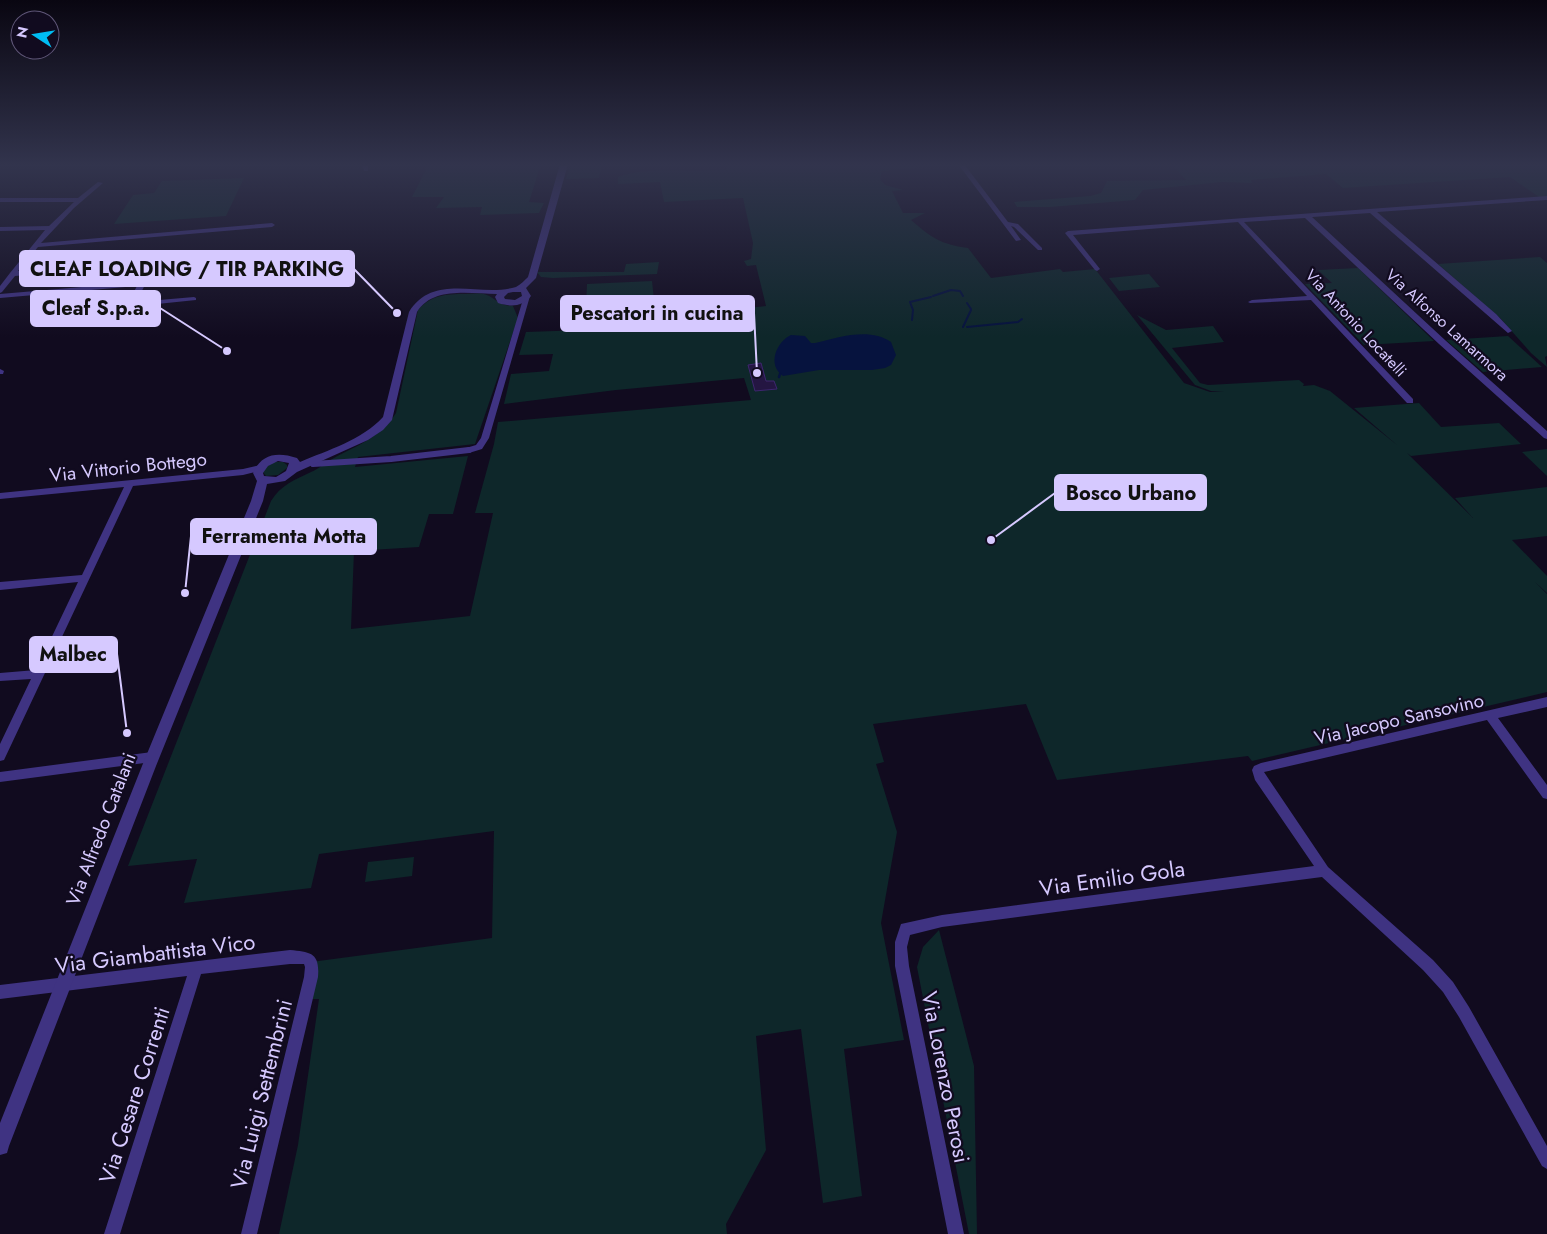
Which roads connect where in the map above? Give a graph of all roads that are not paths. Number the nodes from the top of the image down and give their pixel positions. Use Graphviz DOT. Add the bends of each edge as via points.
graph roads {
  1 [pos="1240,221"];
  2 [pos="55,222"];
  3 [pos="547,222"];
  4 [pos="1003,222"];
  5 [pos="1232,222"];
  6 [pos="1312,222"];
  7 [pos="1384,222"];
  8 [pos="1005,224"];
  9 [pos="272,226"];
  10 [pos="49,228"];
  11 [pos="0,229"];
  12 [pos="1018,240"];
  13 [pos="34,245"];
  14 [pos="1040,249"];
  15 [pos="1098,269"];
  16 [pos="10,276"];
  17 [pos="0,280"];
  18 [pos="142,284"];
  19 [pos="0,291"];
  20 [pos="524,293"];
  21 [pos="502,294"];
  22 [pos="0,296"];
  23 [pos="1314,298"];
  24 [pos="194,299"];
  25 [pos="1252,302"];
  26 [pos="514,304"];
  27 [pos="523,313"];
  28 [pos="1508,331"];
  29 [pos="1410,401"];
  30 [pos="1547,436"];
  31 [pos="469,450"];
  32 [pos="294,464"];
  33 [pos="313,464"];
  34 [pos="260,468"];
  35 [pos="284,477"];
  36 [pos="263,480"];
  37 [pos="130,483"];
  38 [pos="0,496"];
  39 [pos="257,501"];
  40 [pos="84,578"];
  41 [pos="0,586"];
  42 [pos="40,674"];
  43 [pos="0,677"];
  44 [pos="1547,702"];
  45 [pos="1490,716"];
  46 [pos="0,756"];
  47 [pos="152,757"];
  48 [pos="0,777"];
  49 [pos="1547,794"];
  50 [pos="1324,870"];
  51 [pos="906,929"];
  52 [pos="312,965"];
  53 [pos="196,970"];
  54 [pos="64,985"];
  55 [pos="0,992"];
  56 [pos="0,1146"];
  57 [pos="1547,1161"];
  58 [pos="112,1234"];
  59 [pos="249,1234"];
  60 [pos="956,1234"];
  1 -- 23 [label="street, Via Antonio Locatelli"];
  2 -- 10 [label="street"];
  3 -- 20 [label="street"];
  4 -- 8 [label="street"];
  5 -- 15 [label="street" via="1068,233"];
  6 -- 30 [label="street, Via Alfonso Lamarmora"];
  7 -- 28 [label="street"];
  8 -- 12 [label="street"];
  8 -- 14 [label="street" via="1016,225"];
  9 -- 13 [label="street"];
  10 -- 11 [label="street"];
  10 -- 13 [label="street"];
  13 -- 16 [label="street"];
  16 -- 17 [label="street"];
  16 -- 18 [label="street" via="154,262"];
  16 -- 19 [label="street"];
  18 -- 22 [label="street"];
  18 -- 24 [label="street" via="131,305"];
  20 -- 21 [label="street"];
  20 -- 26 [label="street" via="523,300"];
  20 -- 27 [label="street"];
  21 -- 26 [label="street" via="503,302"];
  21 -- 32 [label="street" via="440,292 418,302 412,312 388,418 364,438"];
  23 -- 25 [label="street"];
  23 -- 29 [label="street, Via Antonio Locatelli"];
  26 -- 27 [label="street"];
  27 -- 31 [label="street" via="485,438 479,447"];
  31 -- 33 [label="street"];
  32 -- 34 [label="street" via="286,457 275,458"];
  32 -- 35 [label="street, Via Alfredo Catalani"];
  34 -- 36 [label="street" via="258,475"];
  34 -- 37 [label="street, Via Vittorio Bottego"];
  35 -- 36 [label="street"];
  35 -- 39 [label="street, Via Alfredo Catalani"];
  36 -- 39 [label="street, Via Alfredo Catalani"];
  37 -- 38 [label="street, Via Vittorio Bottego"];
  37 -- 40 [label="street"];
  39 -- 47 [label="street, Via Alfredo Catalani"];
  40 -- 41 [label="street"];
  40 -- 42 [label="street"];
  42 -- 43 [label="street"];
  42 -- 46 [label="street"];
  44 -- 45 [label="street, Via Jacopo Sansovino"];
  45 -- 49 [label="street"];
  45 -- 50 [label="street, Via Jacopo Sansovino" via="1258,770"];
  47 -- 48 [label="street"];
  47 -- 54 [label="street, Via Alfredo Catalani"];
  50 -- 51 [label="street, Via Emilio Gola" via="942,921"];
  50 -- 57 [label="street" via="1448,987"];
  51 -- 60 [label="street, Via Lorenzo Perosi" via="901,937 902,966"];
  52 -- 53 [label="street, Via Giambattista Vico" via="307,958 290,958"];
  52 -- 59 [label="street, Via Luigi Settembrini"];
  53 -- 54 [label="street, Via Giambattista Vico"];
  53 -- 58 [label="street, Via Cesare Correnti"];
  54 -- 55 [label="street, Via Giambattista Vico"];
  54 -- 56 [label="street, Via Alfredo Catalani"];
}
